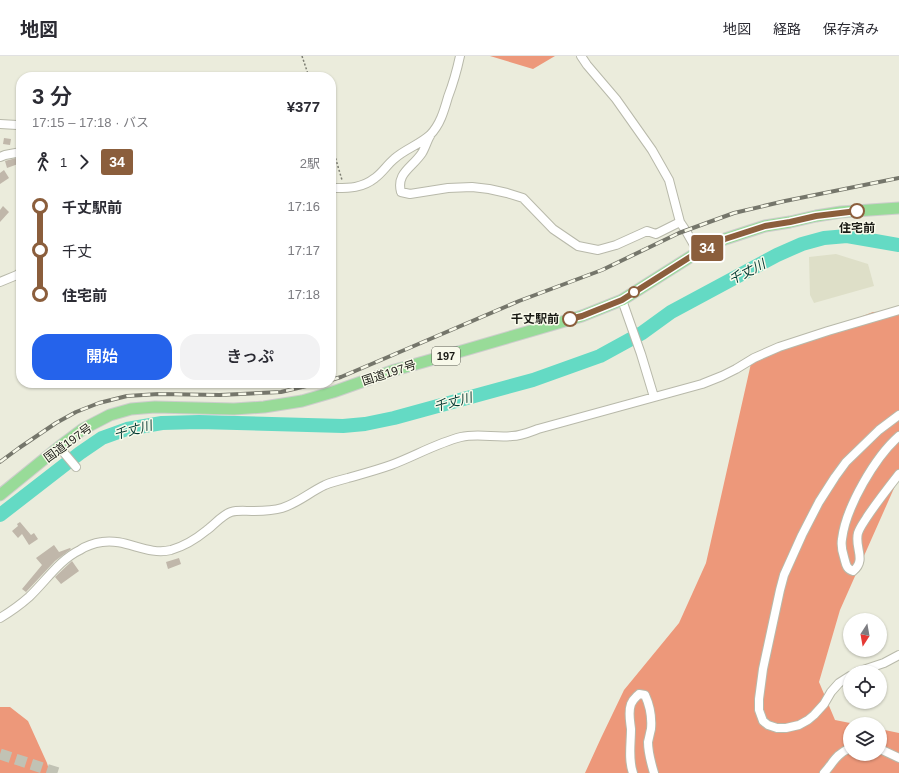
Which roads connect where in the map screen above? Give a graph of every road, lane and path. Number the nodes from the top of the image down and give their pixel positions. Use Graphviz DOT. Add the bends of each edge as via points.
graph roads {
  1 [pos="302,56"];
  2 [pos="460,56"];
  3 [pos="581,56"];
  4 [pos="307,72"];
  5 [pos="0,124"];
  6 [pos="16,125"];
  7 [pos="430,136"];
  8 [pos="16,153"];
  9 [pos="0,157"];
  10 [pos="336,159"];
  11 [pos="336,188"];
  12 [pos="345,189"];
  13 [pos="899,208"];
  14 [pos="680,222"];
  15 [pos="698,252"];
  16 [pos="16,276"];
  17 [pos="0,282"];
  18 [pos="622,300"];
  19 [pos="899,310"];
  20 [pos="654,396"];
  21 [pos="899,415"];
  22 [pos="899,436"];
  23 [pos="62,450"];
  24 [pos="76,467"];
  25 [pos="899,474"];
  26 [pos="0,495"];
  27 [pos="0,618"];
  28 [pos="899,655"];
  29 [pos="878,665"];
  30 [pos="843,680"];
  31 [pos="843,751"];
  32 [pos="887,752"];
  33 [pos="899,758"];
  34 [pos="633,773"];
  35 [pos="654,773"];
  36 [pos="824,773"];
  1 -- 4 [label="path"];
  2 -- 7 [label="street" via="441,119"];
  3 -- 14 [label="street" via="616,99 652,150 669,180"];
  5 -- 6 [label="street"];
  7 -- 12 [label="street" via="393,159 366,184"];
  7 -- 14 [label="street" via="422,153 401,178 401,192 410,194 448,188 472,188 489,189 523,198 553,229 578,246 598,250 647,231 656,234"];
  8 -- 9 [label="street"];
  10 -- 12 [label="path"];
  11 -- 12 [label="street"];
  13 -- 15 [label="highway, 国道197号 / 197" via="841,212 765,226 725,239"];
  14 -- 15 [label="street"];
  15 -- 18 [label="highway, 国道197号 / 197"];
  16 -- 17 [label="street"];
  18 -- 20 [label="street"];
  18 -- 23 [label="highway, 国道197号 / 197" via="582,316 395,370 302,401 234,409 131,409 110,415 83,429"];
  19 -- 20 [label="street" via="779,347 702,384"];
  20 -- 27 [label="street" via="517,436 476,435 453,439 390,465 325,485 293,504 281,508 268,511 238,510 225,514 196,539 166,551 150,551 110,541 91,545 79,550 58,566 30,596"];
  21 -- 30 [label="street" via="879,430 846,462 802,535 784,576 763,669 759,710 763,720 768,725 786,728 808,720"];
  22 -- 25 [label="street" via="866,478 845,522 841,540 842,552 849,570 853,571 858,567 860,558 857,540 861,525"];
  23 -- 24 [label="street"];
  23 -- 26 [label="highway, 国道197号 / 197"];
  28 -- 29 [label="street"];
  31 -- 36 [label="street" via="834,758"];
  32 -- 33 [label="street"];
  34 -- 35 [label="street" via="630,755 630,711 634,698 639,694 645,695 651,716 648,742"];
}
